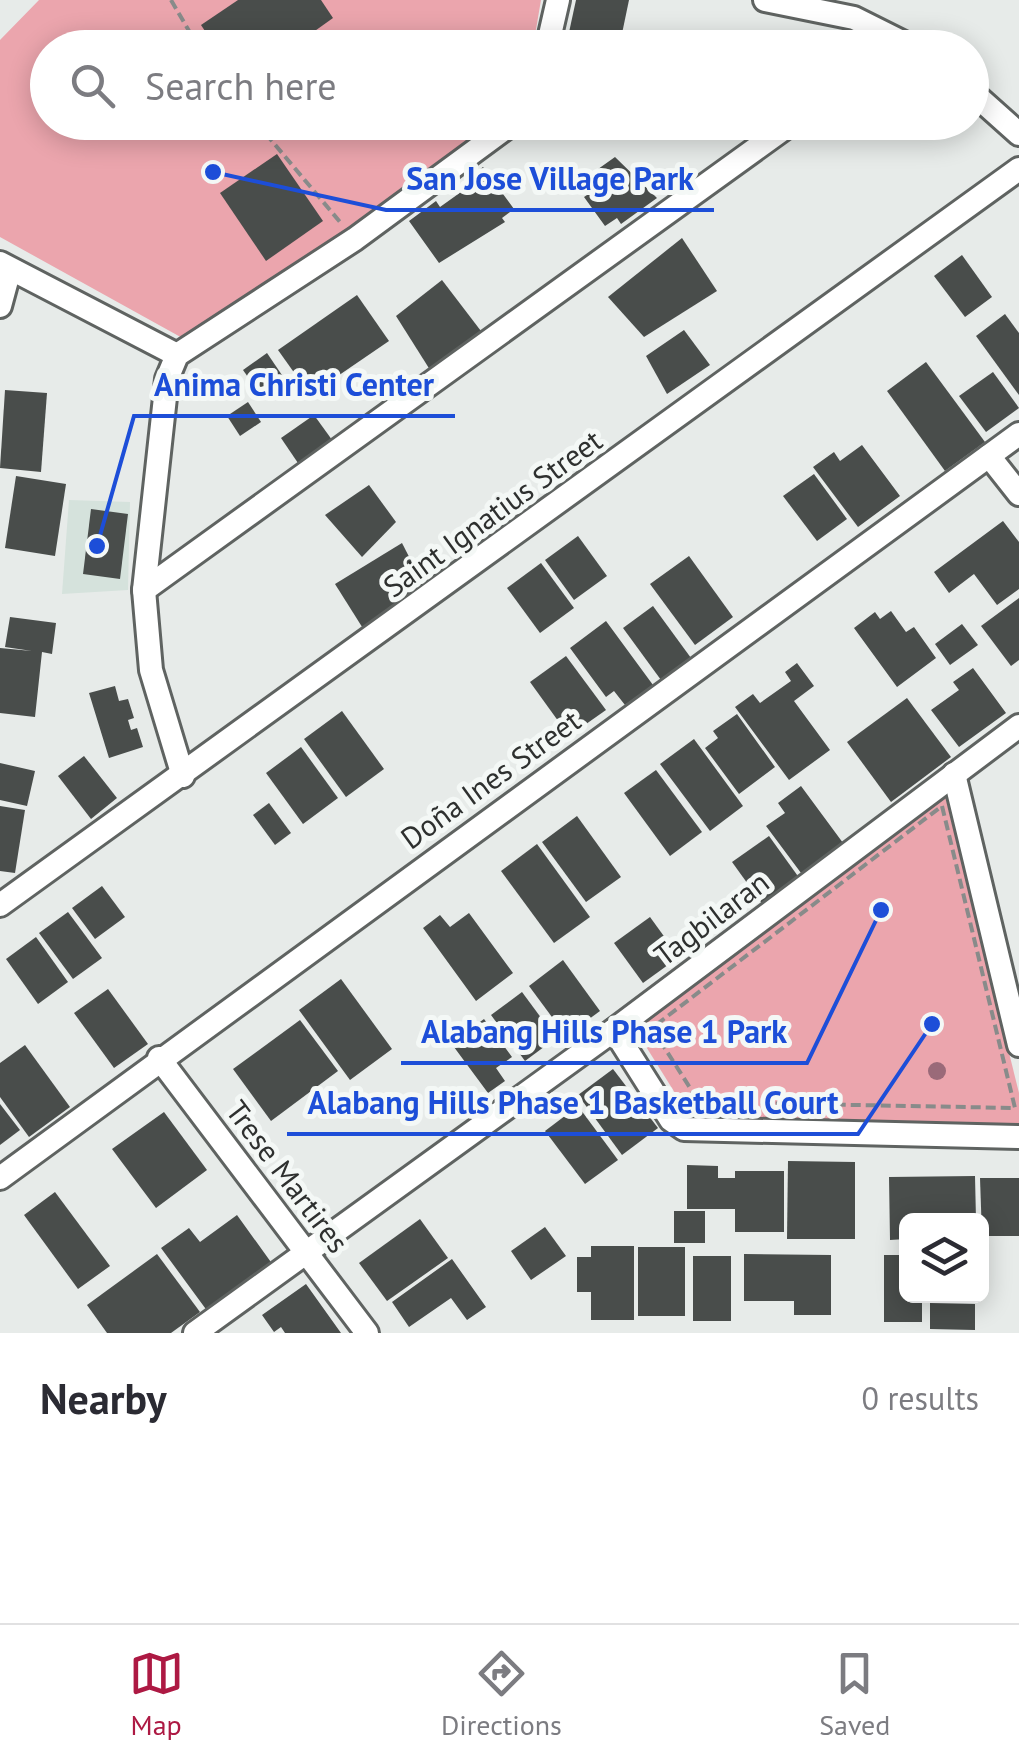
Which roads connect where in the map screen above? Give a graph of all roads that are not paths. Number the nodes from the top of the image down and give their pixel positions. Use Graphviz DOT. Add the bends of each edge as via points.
graph roads {
  1 [pos="558,0"];
  2 [pos="766,0"];
  3 [pos="550,30"];
  4 [pos="877,30"];
  5 [pos="989,107"];
  6 [pos="1019,134"];
  7 [pos="490,140"];
  8 [pos="769,140"];
  9 [pos="1019,168"];
  10 [pos="5,266"];
  11 [pos="0,306"];
  12 [pos="177,355"];
  13 [pos="1019,434"];
  14 [pos="989,456"];
  15 [pos="1019,494"];
  16 [pos="144,590"];
  17 [pos="1019,726"];
  18 [pos="954,774"];
  19 [pos="183,776"];
  20 [pos="0,904"];
  21 [pos="614,1030"];
  22 [pos="1019,1045"];
  23 [pos="159,1058"];
  24 [pos="1019,1137"];
  25 [pos="0,1178"];
  26 [pos="309,1252"];
  27 [pos="195,1333"];
  28 [pos="366,1333"];
  1 -- 3 [label="street"];
  2 -- 4 [label="street" via="854,18"];
  5 -- 6 [label="street"];
  7 -- 12 [label="street" via="355,239"];
  8 -- 16 [label="street"];
  9 -- 19 [label="street, Saint Ignatius Street"];
  10 -- 11 [label="street"];
  10 -- 12 [label="street"];
  12 -- 16 [label="street" via="166,379"];
  13 -- 14 [label="street, Doña Ines Street"];
  14 -- 15 [label="street"];
  14 -- 23 [label="street, Doña Ines Street"];
  16 -- 19 [label="street" via="151,670"];
  17 -- 18 [label="street, Tagbilaran"];
  18 -- 21 [label="street, Tagbilaran"];
  18 -- 22 [label="street"];
  19 -- 20 [label="street, Saint Ignatius Street"];
  21 -- 24 [label="street" via="671,1120 684,1129"];
  21 -- 26 [label="street, Tagbilaran"];
  23 -- 25 [label="street, Doña Ines Street"];
  23 -- 26 [label="street, Trese Martires"];
  26 -- 27 [label="street, Tagbilaran"];
  26 -- 28 [label="street, Trese Martires"];
}
